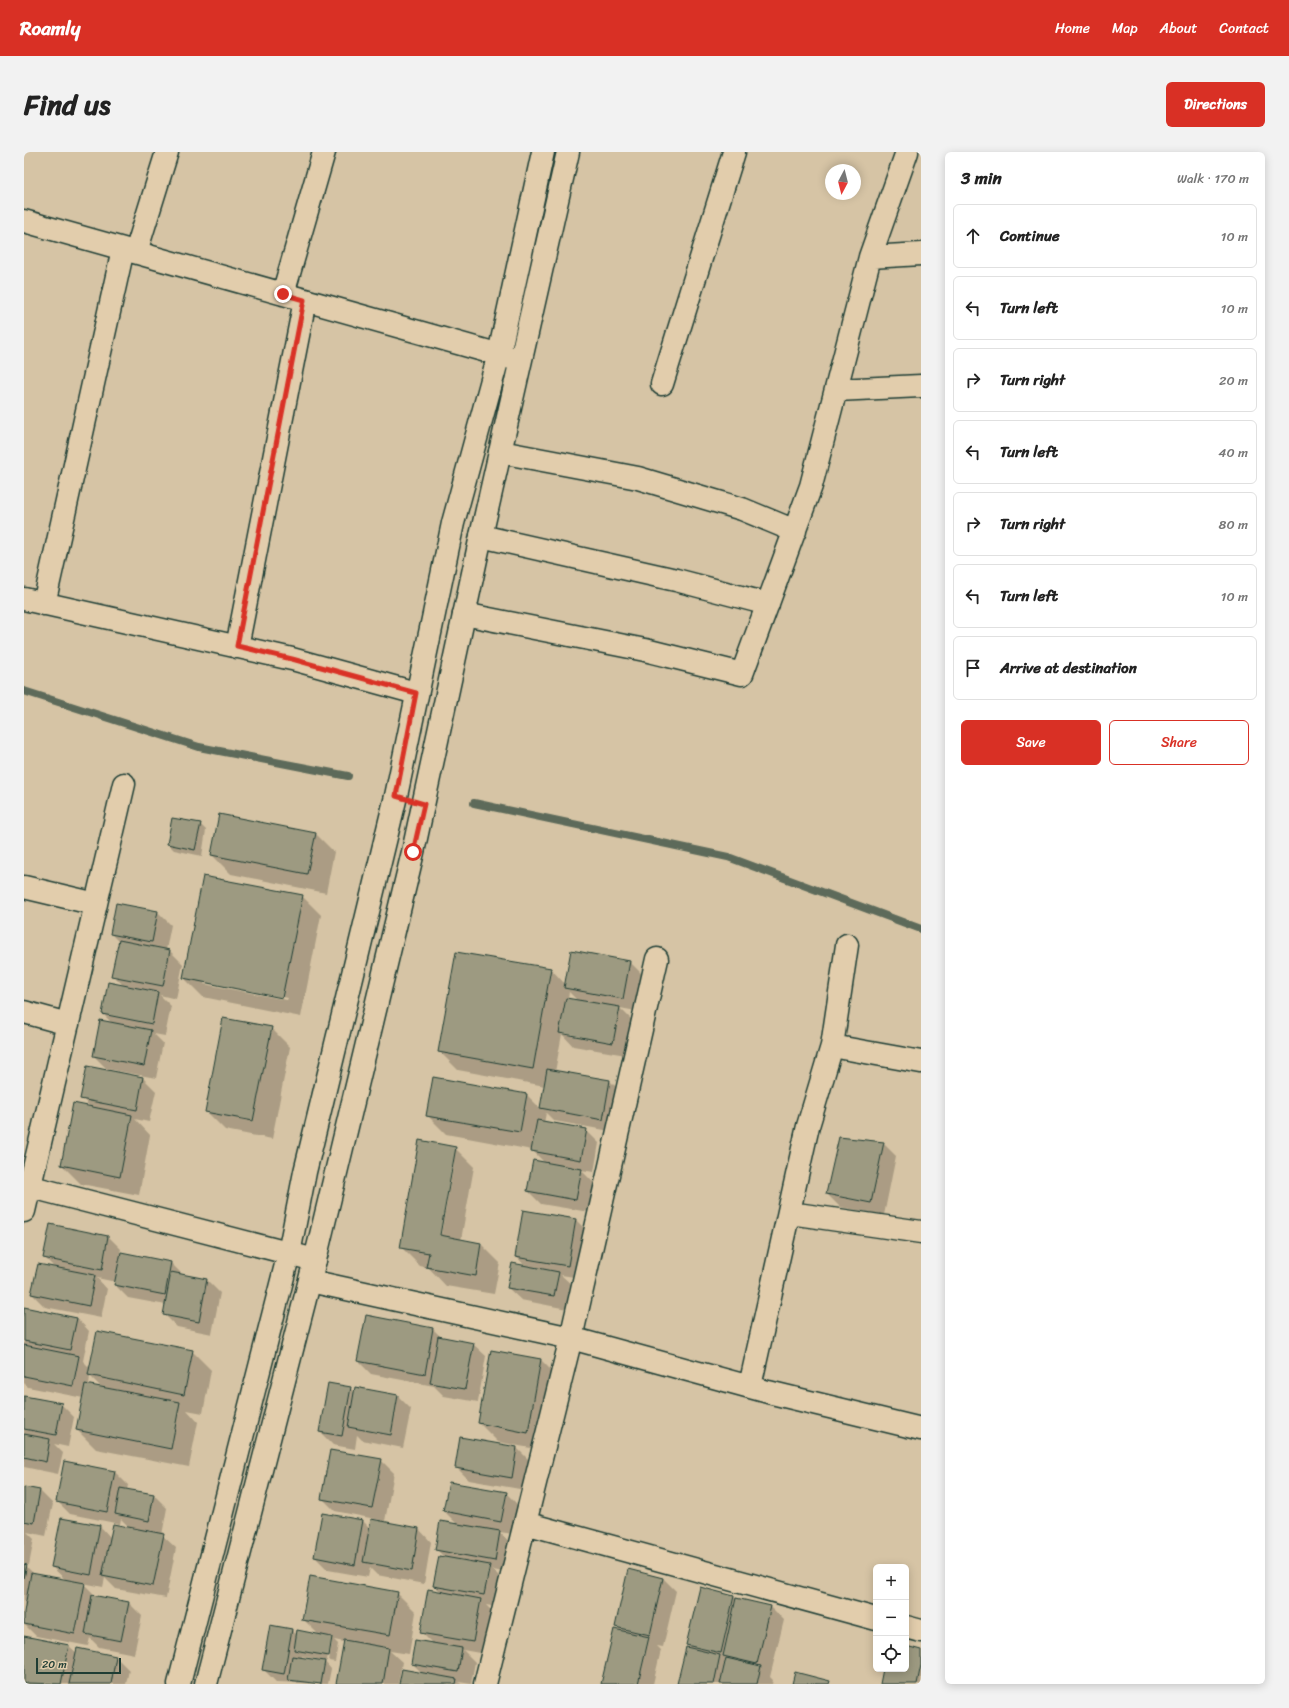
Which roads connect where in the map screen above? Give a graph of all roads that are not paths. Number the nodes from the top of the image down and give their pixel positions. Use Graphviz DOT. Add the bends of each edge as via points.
graph roads {
  1 [pos="167,152"];
  2 [pos="324,152"];
  3 [pos="543,152"];
  4 [pos="568,152"];
  5 [pos="734,152"];
  6 [pos="907,152"];
  7 [pos="26,228"];
  8 [pos="130,251"];
  9 [pos="921,254"];
  10 [pos="870,257"];
  11 [pos="283,294"];
  12 [pos="304,300"];
  13 [pos="499,354"];
  14 [pos="520,361"];
  15 [pos="662,384"];
  16 [pos="921,386"];
  17 [pos="836,390"];
  18 [pos="500,452"];
  19 [pos="795,531"];
  20 [pos="481,536"];
  21 [pos="34,601"];
  22 [pos="768,604"];
  23 [pos="464,614"];
  24 [pos="237,646"];
  25 [pos="416,693"];
  26 [pos="124,784"];
  27 [pos="396,796"];
  28 [pos="424,804"];
  29 [pos="24,887"];
  30 [pos="96,904"];
  31 [pos="847,945"];
  32 [pos="656,959"];
  33 [pos="24,1012"];
  34 [pos="68,1024"];
  35 [pos="832,1046"];
  36 [pos="921,1062"];
  37 [pos="27,1186"];
  38 [pos="24,1211"];
  39 [pos="790,1213"];
  40 [pos="921,1232"];
  41 [pos="289,1253"];
  42 [pos="315,1260"];
  43 [pos="310,1281"];
  44 [pos="571,1338"];
  45 [pos="750,1386"];
  46 [pos="921,1429"];
  47 [pos="525,1523"];
  48 [pos="873,1618"];
  49 [pos="909,1628"];
  50 [pos="921,1631"];
  51 [pos="179,1684"];
  52 [pos="206,1684"];
  53 [pos="487,1684"];
  1 -- 8 [label="street"];
  2 -- 11 [label="street"];
  3 -- 13 [label="street"];
  4 -- 14 [label="street"];
  5 -- 15 [label="street"];
  6 -- 10 [label="street"];
  7 -- 8 [label="street"];
  8 -- 11 [label="street"];
  8 -- 21 [label="street"];
  9 -- 10 [label="street"];
  10 -- 17 [label="street"];
  11 -- 12 [label="street"];
  12 -- 13 [label="street"];
  12 -- 24 [label="street"];
  13 -- 14 [label="street"];
  13 -- 25 [label="street" via="453,523"];
  14 -- 18 [label="street"];
  16 -- 17 [label="street"];
  17 -- 19 [label="street" via="811,486"];
  18 -- 19 [label="street" via="638,478 742,509"];
  18 -- 20 [label="street"];
  19 -- 22 [label="street"];
  20 -- 22 [label="street" via="676,580"];
  20 -- 23 [label="street"];
  21 -- 24 [label="street"];
  22 -- 23 [label="street" via="742,674 645,650"];
  23 -- 28 [label="street"];
  24 -- 25 [label="street"];
  25 -- 27 [label="street"];
  26 -- 30 [label="street"];
  27 -- 28 [label="street"];
  27 -- 41 [label="street" via="305,1172"];
  28 -- 42 [label="street"];
  29 -- 30 [label="street"];
  30 -- 34 [label="street"];
  31 -- 35 [label="street"];
  32 -- 44 [label="street"];
  33 -- 34 [label="street"];
  34 -- 37 [label="street"];
  35 -- 36 [label="street"];
  35 -- 39 [label="street" via="808,1126"];
  37 -- 38 [label="street"];
  37 -- 41 [label="street"];
  39 -- 40 [label="street"];
  39 -- 45 [label="street"];
  41 -- 42 [label="street"];
  41 -- 51 [label="street"];
  42 -- 43 [label="street"];
  43 -- 44 [label="street"];
  43 -- 52 [label="street"];
  44 -- 45 [label="street"];
  44 -- 47 [label="street"];
  45 -- 46 [label="street"];
  47 -- 48 [label="street"];
  47 -- 53 [label="street"];
  49 -- 50 [label="street"];
}
